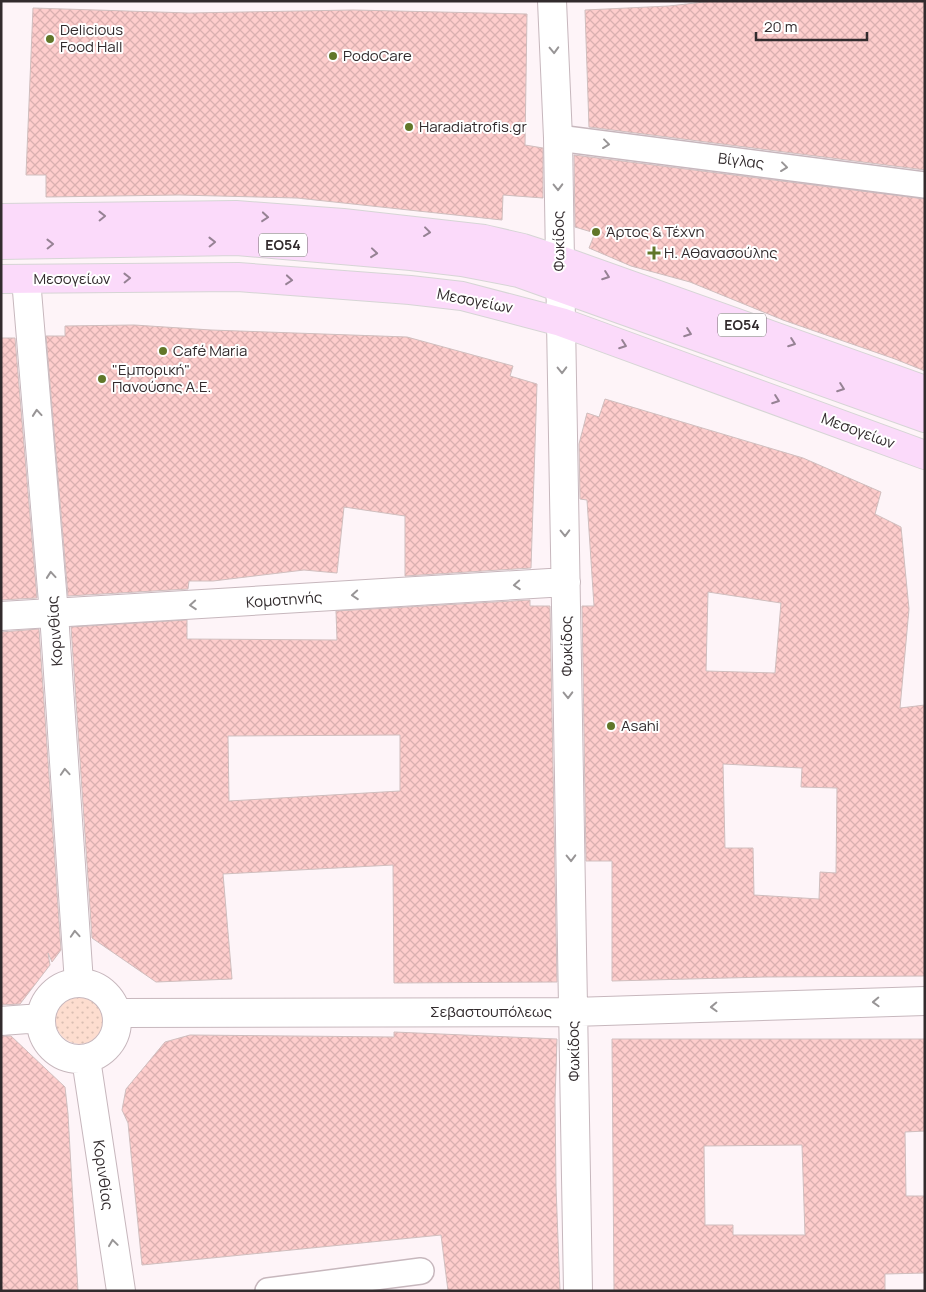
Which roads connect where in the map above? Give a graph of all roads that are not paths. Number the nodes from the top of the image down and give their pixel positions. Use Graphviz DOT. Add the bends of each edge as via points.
graph roads {
  1 [pos="552,1"];
  2 [pos="558,138"];
  3 [pos="925,185"];
  4 [pos="1,218"];
  5 [pos="1,245"];
  6 [pos="560,260"];
  7 [pos="13,279"];
  8 [pos="560,287"];
  9 [pos="561,322"];
  10 [pos="925,390"];
  11 [pos="925,418"];
  12 [pos="925,455"];
  13 [pos="566,582"];
  14 [pos="54,614"];
  15 [pos="1,616"];
  16 [pos="78,983"];
  17 [pos="925,1001"];
  18 [pos="573,1012"];
  19 [pos="117,1013"];
  20 [pos="41,1018"];
  21 [pos="1,1021"];
  22 [pos="86,1059"];
  23 [pos="421,1271"];
  24 [pos="121,1291"];
  25 [pos="268,1291"];
  26 [pos="578,1291"];
  1 -- 2 [label="street, Φωκίδος, one-way"];
  2 -- 3 [label="street, Βίγλας, one-way"];
  2 -- 6 [label="street, Φωκίδος, one-way"];
  4 -- 6 [label="main road, ΕΟ54, one-way" via="236,215 343,223 484,238"];
  5 -- 8 [label="main road, ΕΟ54, one-way" via="237,241 462,262 519,273"];
  6 -- 8 [label="street, Φωκίδος"];
  6 -- 10 [label="main road, ΕΟ54, one-way"];
  7 -- 9 [label="main road, Μεσογείων / ΕΟ54, one-way" via="238,276 462,296"];
  14 -- 7 [label="street, Κορινθίας, one-way"];
  8 -- 9 [label="street, Φωκίδος"];
  8 -- 11 [label="main road, ΕΟ54, one-way"];
  9 -- 12 [label="main road, Μεσογείων / ΕΟ54, one-way"];
  9 -- 13 [label="street, Φωκίδος, one-way"];
  13 -- 14 [label="street, Κομοτηνής, one-way"];
  13 -- 18 [label="street, Φωκίδος, one-way"];
  14 -- 15 [label="street, Κομοτηνής"];
  16 -- 14 [label="street, Κορινθίας, one-way"];
  16 -- 19 [label="street" via="103,991"];
  16 -- 20 [label="street" via="65,985 53,993 44,1004"];
  17 -- 18 [label="street, Σεβαστουπόλεως, one-way"];
  18 -- 19 [label="street, Σεβαστουπόλεως"];
  18 -- 26 [label="street, Φωκίδος"];
  19 -- 22 [label="street" via="114,1037 107,1047"];
  20 -- 21 [label="street"];
  20 -- 22 [label="street" via="44,1035 54,1049 69,1058"];
  24 -- 22 [label="street, Κορινθίας, one-way"];
  23 -- 25 [label="street"];
}
